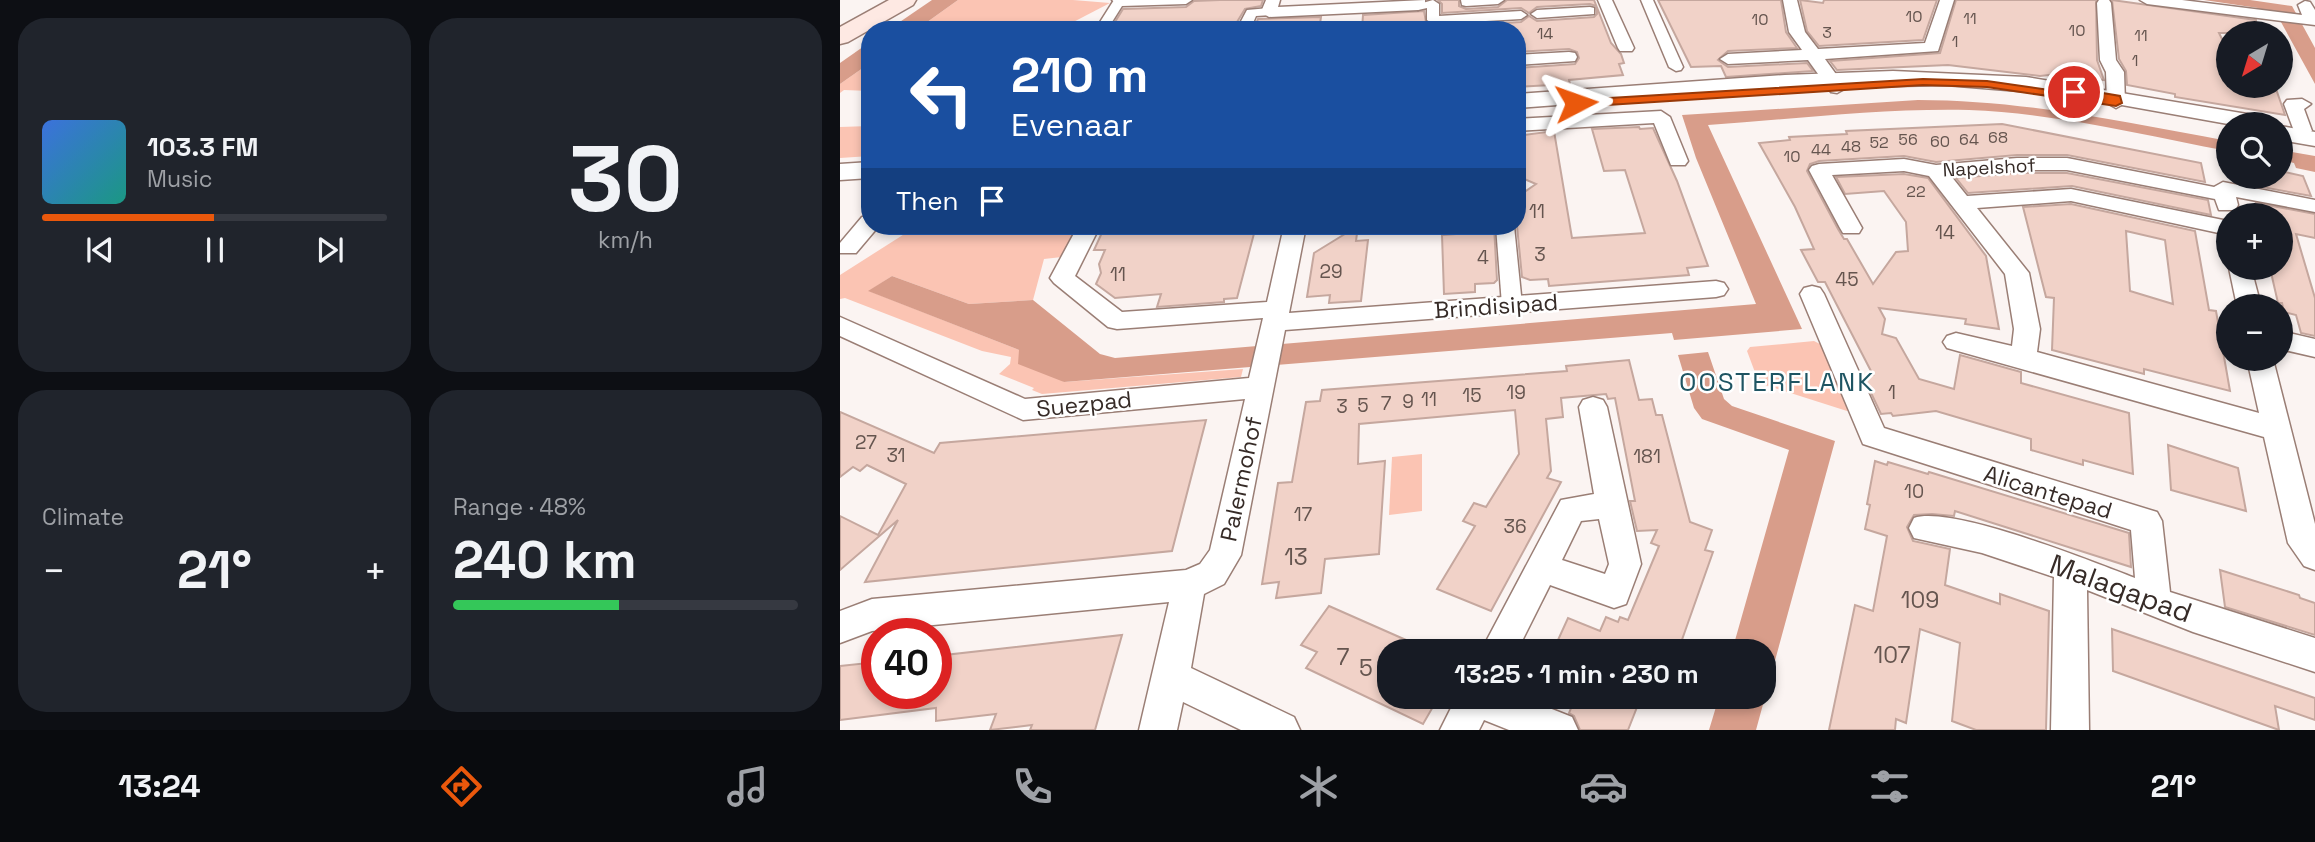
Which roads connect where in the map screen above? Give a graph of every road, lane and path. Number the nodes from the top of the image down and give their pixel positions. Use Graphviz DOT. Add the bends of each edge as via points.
graph roads {
  1 [pos="905,0"];
  2 [pos="921,0"];
  3 [pos="1186,0"];
  4 [pos="1498,0"];
  5 [pos="1647,0"];
  6 [pos="1790,0"];
  7 [pos="1947,0"];
  8 [pos="2147,0"];
  9 [pos="1119,1"];
  10 [pos="1466,2"];
  11 [pos="1428,3"];
  12 [pos="2104,3"];
  13 [pos="1271,6"];
  14 [pos="1342,7"];
  15 [pos="1600,8"];
  16 [pos="2274,8"];
  17 [pos="2307,10"];
  18 [pos="1537,14"];
  19 [pos="2255,14"];
  20 [pos="1521,15"];
  21 [pos="868,21"];
  22 [pos="890,21"];
  23 [pos="1107,21"];
  24 [pos="1248,21"];
  25 [pos="1330,21"];
  26 [pos="2259,21"];
  27 [pos="861,25"];
  28 [pos="840,37"];
  29 [pos="861,41"];
  30 [pos="1626,48"];
  31 [pos="1813,54"];
  32 [pos="840,55"];
  33 [pos="1569,57"];
  34 [pos="1526,59"];
  35 [pos="1728,59"];
  36 [pos="1676,67"];
  37 [pos="1834,81"];
  38 [pos="1526,100"];
  39 [pos="2116,101"];
  40 [pos="2302,104"];
  41 [pos="1526,106"];
  42 [pos="2216,116"];
  43 [pos="2216,120"];
  44 [pos="1526,124"];
  45 [pos="2299,133"];
  46 [pos="861,161"];
  47 [pos="1678,161"];
  48 [pos="840,162"];
  49 [pos="861,171"];
  50 [pos="1936,171"];
  51 [pos="840,172"];
  52 [pos="1962,203"];
  53 [pos="2219,203"];
  54 [pos="2227,203"];
  55 [pos="2315,206"];
  56 [pos="2216,225"];
  57 [pos="1851,228"];
  58 [pos="861,233"];
  59 [pos="1084,235"];
  60 [pos="1293,235"];
  61 [pos="1507,235"];
  62 [pos="848,248"];
  63 [pos="1716,289"];
  64 [pos="1812,294"];
  65 [pos="1512,305"];
  66 [pos="1276,322"];
  67 [pos="840,326"];
  68 [pos="1956,342"];
  69 [pos="2293,343"];
  70 [pos="2315,348"];
  71 [pos="2022,358"];
  72 [pos="2263,371"];
  73 [pos="1262,381"];
  74 [pos="1593,407"];
  75 [pos="2276,429"];
  76 [pos="1611,505"];
  77 [pos="1925,528"];
  78 [pos="2315,556"];
  79 [pos="1542,567"];
  80 [pos="2070,570"];
  81 [pos="1189,585"];
  82 [pos="2154,601"];
  83 [pos="840,627"];
  84 [pos="1505,639"];
  85 [pos="2315,654"];
  86 [pos="1171,677"];
  87 [pos="1471,709"];
  88 [pos="1158,730"];
  89 [pos="1281,730"];
  90 [pos="1559,730"];
  91 [pos="2070,730"];
  1 -- 21 [label="main road"];
  2 -- 22 [label="main road"];
  3 -- 9 [label="street"];
  4 -- 10 [label="street"];
  5 -- 36 [label="street"];
  6 -- 31 [label="street" via="1797,32"];
  7 -- 31 [label="street" via="1932,48"];
  8 -- 19 [label="street"];
  9 -- 23 [label="street"];
  11 -- 14 [label="street"];
  11 -- 20 [label="street" via="1433,20"];
  12 -- 39 [label="street"];
  13 -- 14 [label="street"];
  13 -- 24 [label="street" via="1251,13"];
  14 -- 25 [label="street"];
  15 -- 18 [label="street"];
  15 -- 30 [label="street"];
  16 -- 17 [label="street"];
  16 -- 19 [label="street"];
  19 -- 26 [label="street"];
  27 -- 28 [label="main road"];
  29 -- 32 [label="main road"];
  31 -- 35 [label="street"];
  31 -- 37 [label="street"];
  33 -- 34 [label="street"];
  37 -- 38 [label="street"];
  37 -- 39 [label="street" via="1975,83"];
  37 -- 41 [label="street"];
  39 -- 42 [label="street"];
  39 -- 43 [label="street"];
  40 -- 45 [label="street" via="2293,104"];
  44 -- 47 [label="street" via="1661,117"];
  46 -- 48 [label="street"];
  49 -- 51 [label="street"];
  50 -- 52 [label="street"];
  50 -- 53 [label="street, Napelshof" via="2067,164"];
  50 -- 57 [label="street, Napelshof" via="1904,165 1819,170"];
  52 -- 56 [label="street" via="2071,195"];
  52 -- 71 [label="street" via="2017,273 2027,329"];
  54 -- 55 [label="street" via="2223,188"];
  58 -- 62 [label="street"];
  59 -- 66 [label="street, Brindisipad" via="1062,278 1117,321"];
  60 -- 66 [label="street, Palermohof"];
  61 -- 65 [label="street"];
  63 -- 65 [label="street, Brindisipad"];
  64 -- 82 [label="street, Alicantepad" via="1873,436 2146,521"];
  65 -- 66 [label="street, Brindisipad"];
  66 -- 73 [label="street, Palermohof"];
  67 -- 73 [label="street, Suezpad" via="1023,410"];
  68 -- 71 [label="street"];
  69 -- 70 [label="street"];
  71 -- 75 [label="street"];
  72 -- 75 [label="street"];
  73 -- 81 [label="street, Palermohof" via="1225,555 1212,574"];
  74 -- 76 [label="street"];
  75 -- 78 [label="street" via="2304,542"];
  76 -- 79 [label="street" via="1572,509"];
  76 -- 79 [label="street" via="1625,564 1614,593"];
  77 -- 80 [label="street, Malagapad" via="1964,534"];
  79 -- 84 [label="street"];
  80 -- 82 [label="street, Malagapad"];
  80 -- 91 [label="street"];
  81 -- 83 [label="street" via="872,615"];
  81 -- 86 [label="street"];
  82 -- 85 [label="street, Malagapad"];
  86 -- 88 [label="street"];
  86 -- 89 [label="street"];
  87 -- 90 [label="street"];
}
